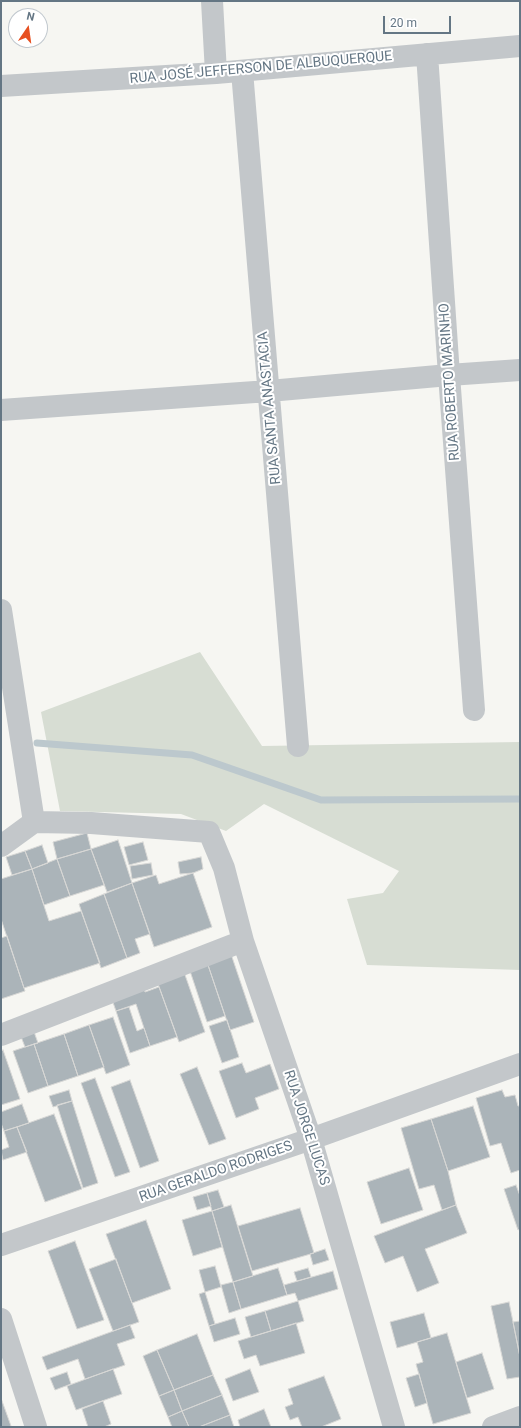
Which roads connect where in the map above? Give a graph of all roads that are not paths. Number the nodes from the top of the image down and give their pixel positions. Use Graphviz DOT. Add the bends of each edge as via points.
graph roads {
  1 [pos="212,1"];
  2 [pos="520,46"];
  3 [pos="427,54"];
  4 [pos="242,71"];
  5 [pos="216,73"];
  6 [pos="1,86"];
  7 [pos="520,370"];
  8 [pos="449,375"];
  9 [pos="269,391"];
  10 [pos="1,410"];
  11 [pos="1,610"];
  12 [pos="474,710"];
  13 [pos="298,746"];
  14 [pos="34,822"];
  15 [pos="1,846"];
  16 [pos="243,941"];
  17 [pos="1,1035"];
  18 [pos="520,1064"];
  19 [pos="311,1139"];
  20 [pos="1,1245"];
  21 [pos="1,1319"];
  22 [pos="520,1417"];
  23 [pos="36,1427"];
  24 [pos="394,1427"];
  25 [pos="493,1427"];
  1 -- 5 [label="street"];
  2 -- 3 [label="street, RUA JOSÉ JEFFERSON DE ALBUQUERQUE"];
  3 -- 4 [label="street, RUA JOSÉ JEFFERSON DE ALBUQUERQUE"];
  3 -- 8 [label="street, RUA ROBERTO MARINHO"];
  4 -- 5 [label="street, RUA JOSÉ JEFFERSON DE ALBUQUERQUE"];
  4 -- 9 [label="street, RUA SANTA ANASTACIA"];
  5 -- 6 [label="street, RUA JOSÉ JEFFERSON DE ALBUQUERQUE"];
  7 -- 8 [label="street"];
  8 -- 9 [label="street"];
  8 -- 12 [label="street, RUA ROBERTO MARINHO"];
  9 -- 10 [label="street"];
  9 -- 13 [label="street, RUA SANTA ANASTACIA"];
  11 -- 14 [label="street"];
  14 -- 15 [label="street"];
  14 -- 16 [label="street, RUA JORGE LUCAS" via="91,823 209,832 224,868"];
  16 -- 17 [label="street"];
  16 -- 19 [label="street, RUA JORGE LUCAS"];
  18 -- 19 [label="street, RUA GERALDO RODRIGES"];
  19 -- 20 [label="street, RUA GERALDO RODRIGES"];
  19 -- 24 [label="street, RUA JORGE LUCAS"];
  21 -- 23 [label="street"];
  22 -- 25 [label="street"];
}
